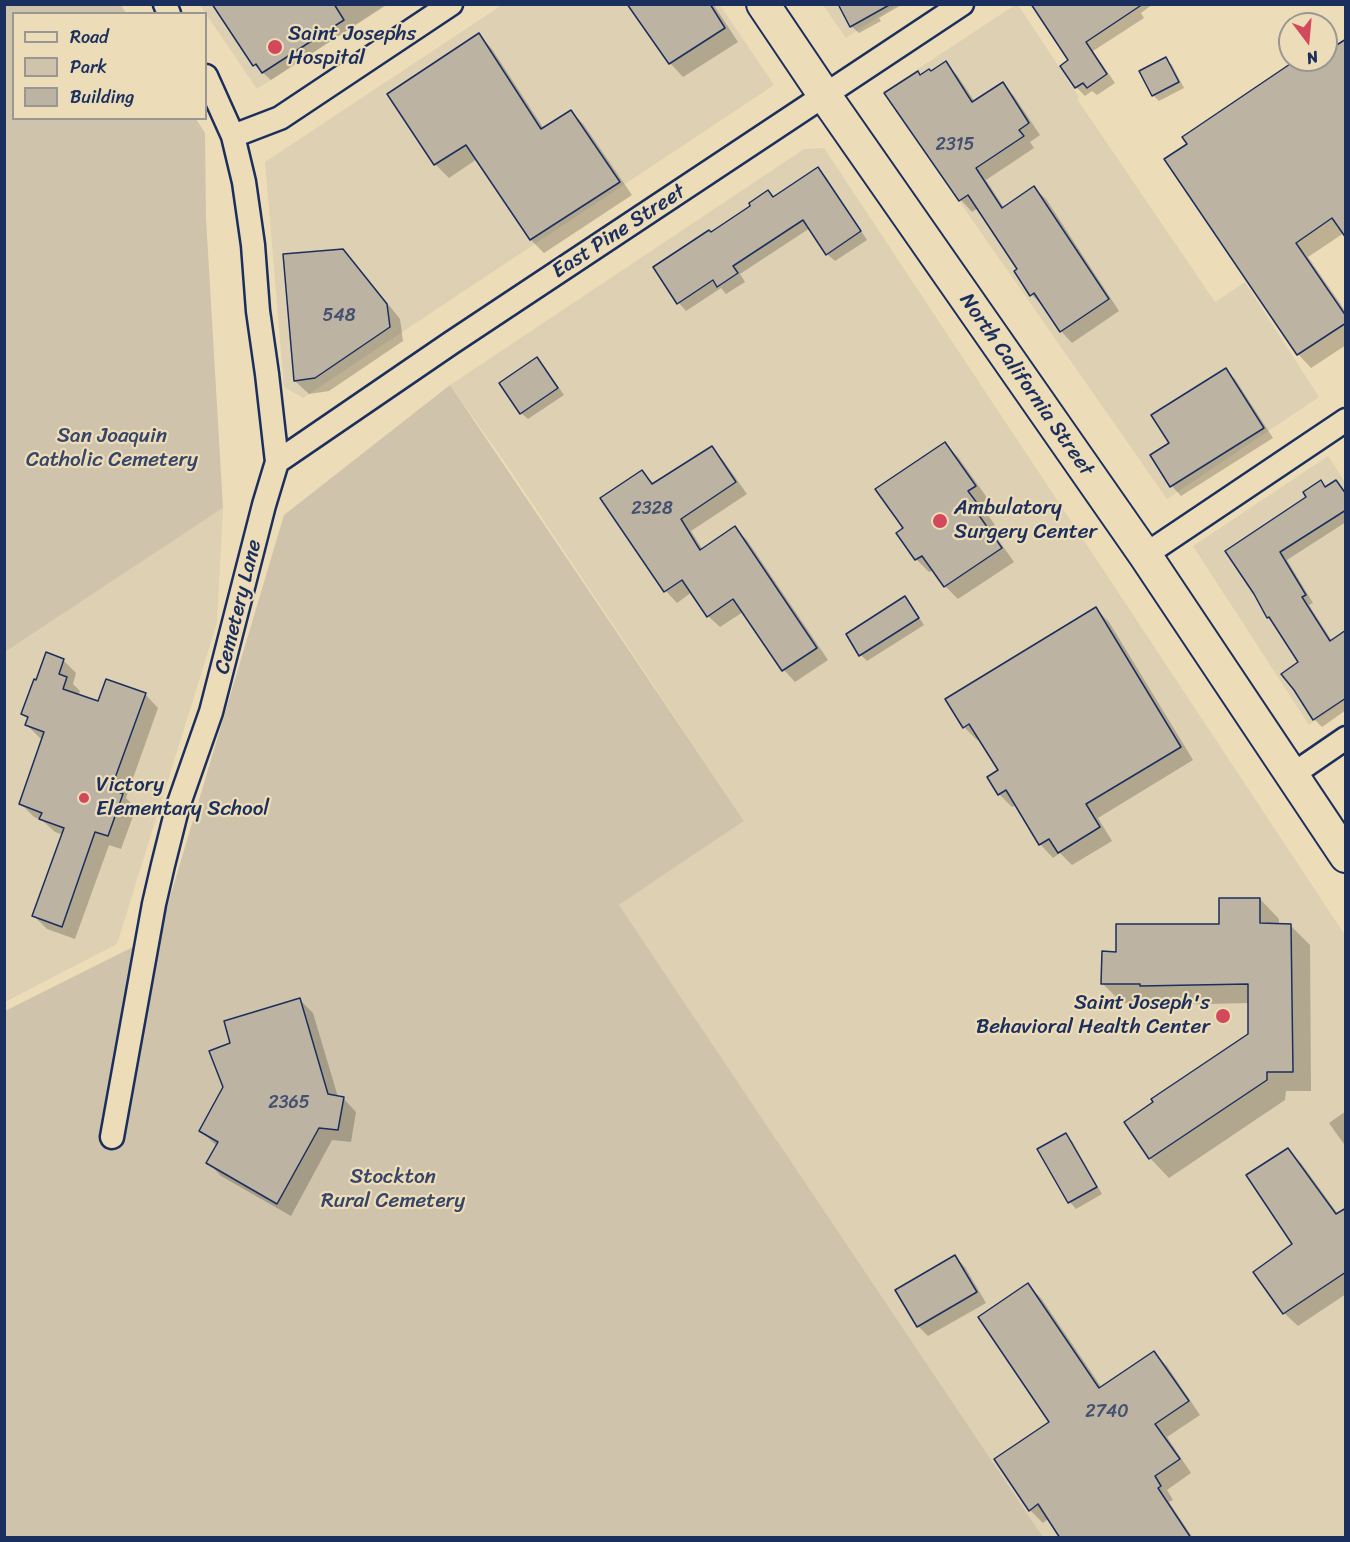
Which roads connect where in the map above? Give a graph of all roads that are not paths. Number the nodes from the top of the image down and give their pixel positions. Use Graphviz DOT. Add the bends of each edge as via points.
graph roads {
  1 [pos="451,4"];
  2 [pos="763,4"];
  3 [pos="962,4"];
  4 [pos="207,78"];
  5 [pos="825,96"];
  6 [pos="233,136"];
  7 [pos="1346,420"];
  8 [pos="277,462"];
  9 [pos="1145,555"];
  10 [pos="1346,738"];
  11 [pos="1292,775"];
  12 [pos="1346,856"];
  13 [pos="112,1137"];
  1 -- 6 [label="street" via="280,118"];
  2 -- 5 [label="street, North California Street"];
  3 -- 5 [label="street, East Pine Street"];
  4 -- 6 [label="street, Cemetery Lane"];
  5 -- 8 [label="street, East Pine Street"];
  5 -- 9 [label="street, North California Street"];
  6 -- 8 [label="street, Cemetery Lane" via="253,245"];
  7 -- 9 [label="street"];
  8 -- 13 [label="street, Cemetery Lane" via="212,712 177,809 163,865"];
  9 -- 11 [label="street, North California Street"];
  10 -- 11 [label="street"];
  11 -- 12 [label="street, North California Street"];
}
